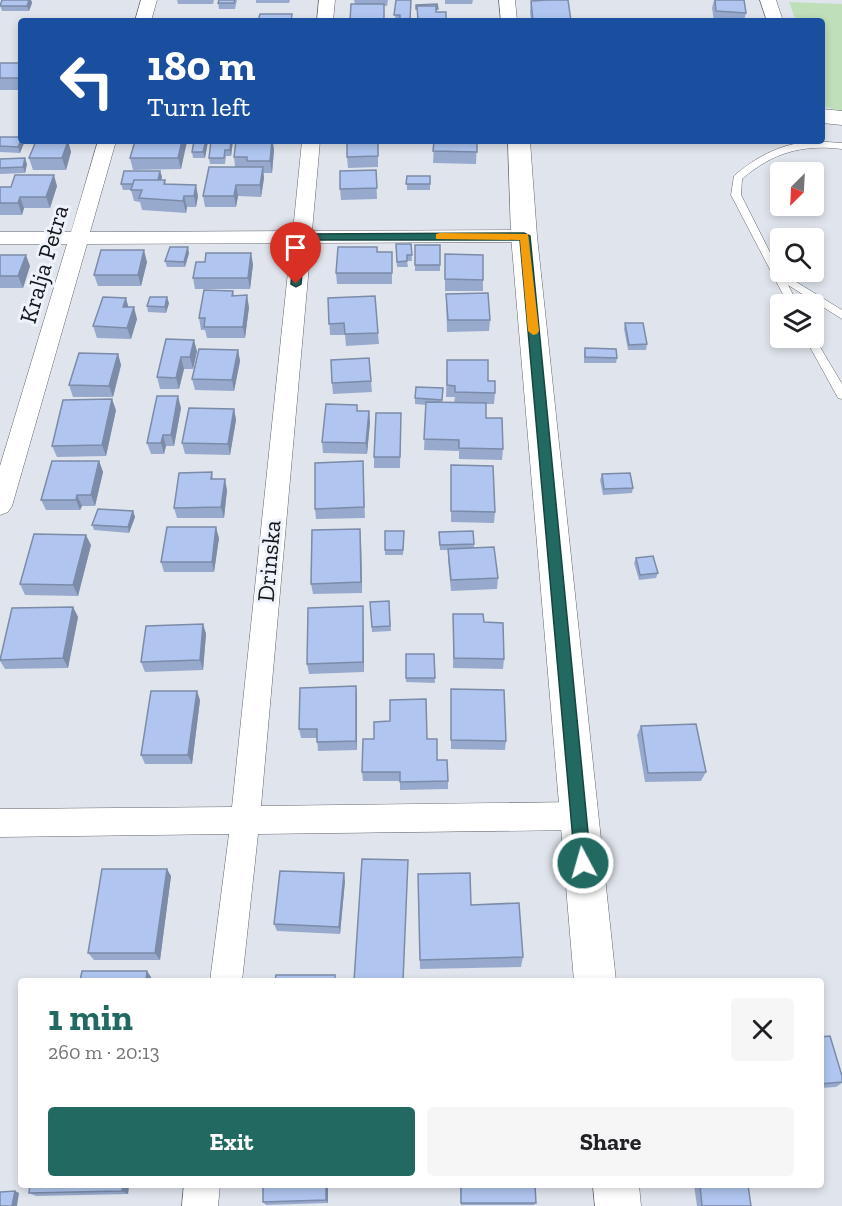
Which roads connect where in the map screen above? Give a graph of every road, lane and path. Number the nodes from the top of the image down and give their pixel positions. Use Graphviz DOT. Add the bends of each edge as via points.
graph roads {
  1 [pos="149,0"];
  2 [pos="327,0"];
  3 [pos="507,0"];
  4 [pos="768,0"];
  5 [pos="144,18"];
  6 [pos="325,18"];
  7 [pos="509,18"];
  8 [pos="774,18"];
  9 [pos="825,116"];
  10 [pos="842,118"];
  11 [pos="825,143"];
  12 [pos="106,144"];
  13 [pos="311,144"];
  14 [pos="519,144"];
  15 [pos="805,144"];
  16 [pos="842,146"];
  17 [pos="524,236"];
  18 [pos="301,237"];
  19 [pos="0,238"];
  20 [pos="78,238"];
  21 [pos="770,263"];
  22 [pos="791,282"];
  23 [pos="842,315"];
  24 [pos="816,348"];
  25 [pos="842,395"];
  26 [pos="0,506"];
  27 [pos="578,816"];
  28 [pos="245,820"];
  29 [pos="0,824"];
  30 [pos="226,978"];
  31 [pos="595,978"];
  32 [pos="202,1188"];
  33 [pos="616,1188"];
  34 [pos="200,1206"];
  35 [pos="618,1206"];
  1 -- 5 [label="street"];
  2 -- 6 [label="street"];
  3 -- 7 [label="street"];
  4 -- 8 [label="street"];
  9 -- 10 [label="street"];
  11 -- 16 [label="lane"];
  12 -- 20 [label="street, Kralja Petra"];
  13 -- 18 [label="street, Drinska"];
  14 -- 17 [label="street"];
  15 -- 21 [label="lane" via="788,147 752,164 737,178 736,195"];
  17 -- 18 [label="street"];
  17 -- 27 [label="street"];
  18 -- 20 [label="street"];
  18 -- 28 [label="street, Drinska"];
  19 -- 20 [label="street"];
  20 -- 26 [label="street, Kralja Petra"];
  22 -- 23 [label="lane"];
  24 -- 25 [label="lane"];
  27 -- 28 [label="street"];
  27 -- 31 [label="street"];
  28 -- 29 [label="street"];
  28 -- 30 [label="street, Drinska"];
  32 -- 34 [label="street"];
  33 -- 35 [label="street"];
}
